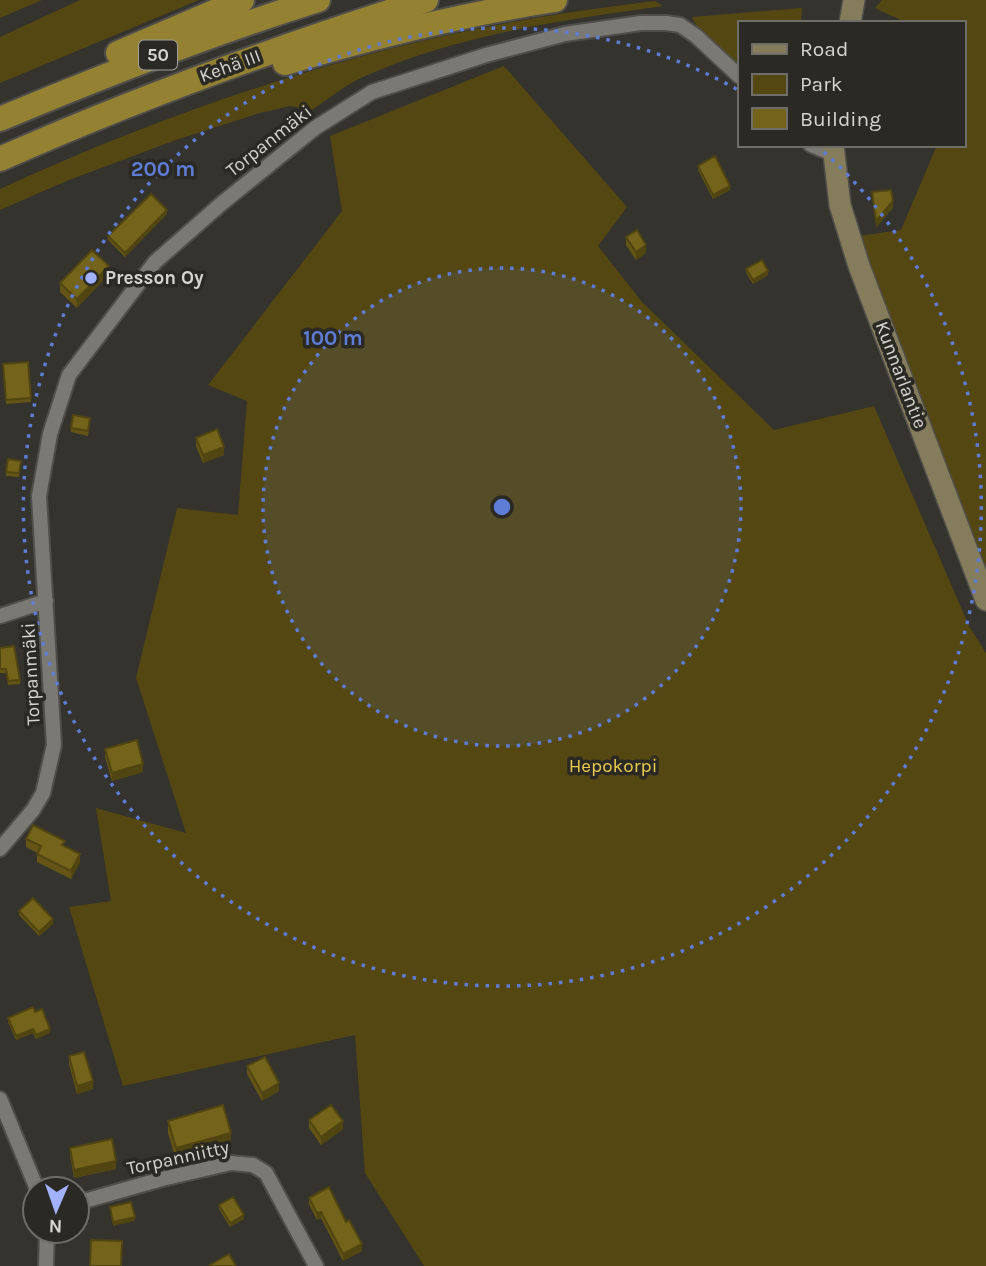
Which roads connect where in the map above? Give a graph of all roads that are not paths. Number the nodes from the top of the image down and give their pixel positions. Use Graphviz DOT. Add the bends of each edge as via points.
graph roads {
  1 [pos="242,0"];
  2 [pos="318,0"];
  3 [pos="426,0"];
  4 [pos="555,0"];
  5 [pos="854,0"];
  6 [pos="850,21"];
  7 [pos="738,75"];
  8 [pos="152,95"];
  9 [pos="0,118"];
  10 [pos="833,150"];
  11 [pos="0,159"];
  12 [pos="986,600"];
  13 [pos="47,601"];
  14 [pos="0,616"];
  15 [pos="0,849"];
  16 [pos="0,1099"];
  17 [pos="31,1175"];
  18 [pos="91,1199"];
  19 [pos="47,1245"];
  20 [pos="46,1266"];
  21 [pos="316,1266"];
  1 -- 9 [label="highway" via="63,77"];
  2 -- 9 [label="highway, Kehä III / 50" via="118,70"];
  3 -- 8 [label="highway, Kehä III / 50"];
  4 -- 8 [label="highway" via="359,41 229,80"];
  5 -- 6 [label="main road"];
  7 -- 13 [label="street, Torpanmäki" via="680,25 641,23 565,34 372,92 315,128 155,261 69,374 50,435 39,496"];
  8 -- 11 [label="highway, Kehä III / 50"];
  10 -- 12 [label="main road, Kunnarlantie" via="840,205 859,266"];
  13 -- 14 [label="street"];
  13 -- 15 [label="street, Torpanmäki" via="54,745 43,793"];
  16 -- 17 [label="street"];
  18 -- 21 [label="street, Torpanniitty" via="231,1163 253,1165 266,1173"];
  19 -- 20 [label="street"];
}
